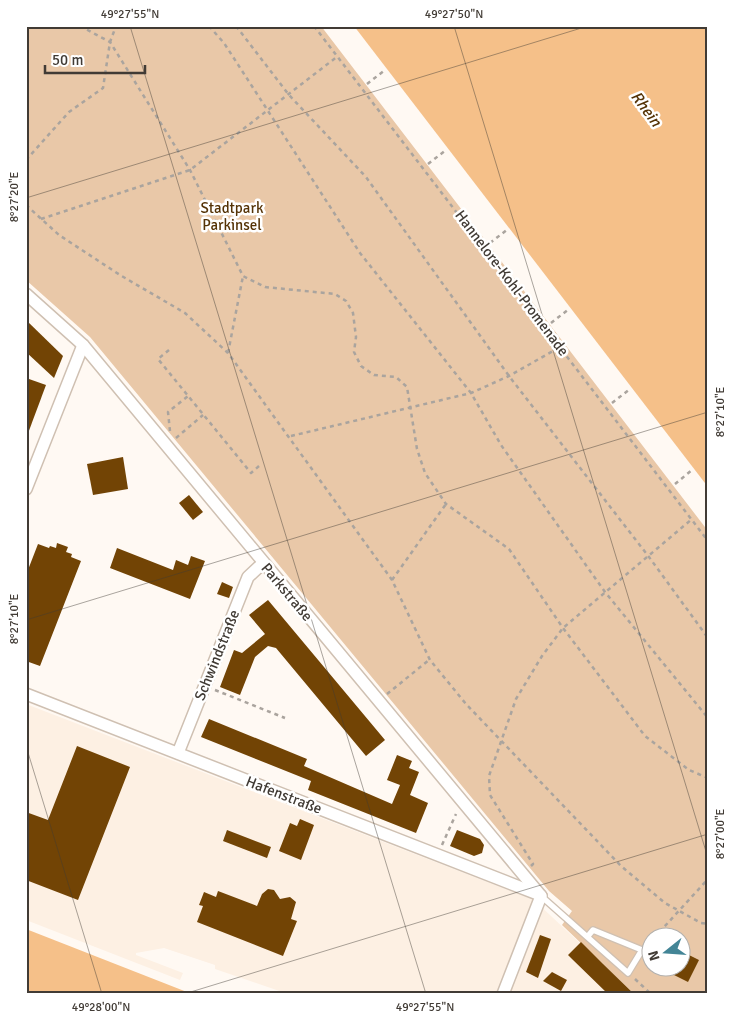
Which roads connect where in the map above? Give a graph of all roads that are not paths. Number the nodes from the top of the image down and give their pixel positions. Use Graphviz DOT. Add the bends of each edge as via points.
graph roads {
  1 [pos="26,294"];
  2 [pos="83,345"];
  3 [pos="26,489"];
  4 [pos="264,563"];
  5 [pos="26,694"];
  6 [pos="178,753"];
  7 [pos="541,896"];
  8 [pos="588,936"];
  9 [pos="504,994"];
  1 -- 2 [label="street, Parkstraße"];
  2 -- 3 [label="street"];
  2 -- 4 [label="street, Parkstraße"];
  4 -- 6 [label="street, Schwindstraße" via="248,577"];
  4 -- 7 [label="street, Parkstraße"];
  5 -- 6 [label="street, Hafenstraße"];
  6 -- 7 [label="street, Hafenstraße"];
  7 -- 8 [label="lane"];
  7 -- 9 [label="street"];
  8 -- 8 [label="lane" via="593,930 642,950 628,973"];
}
